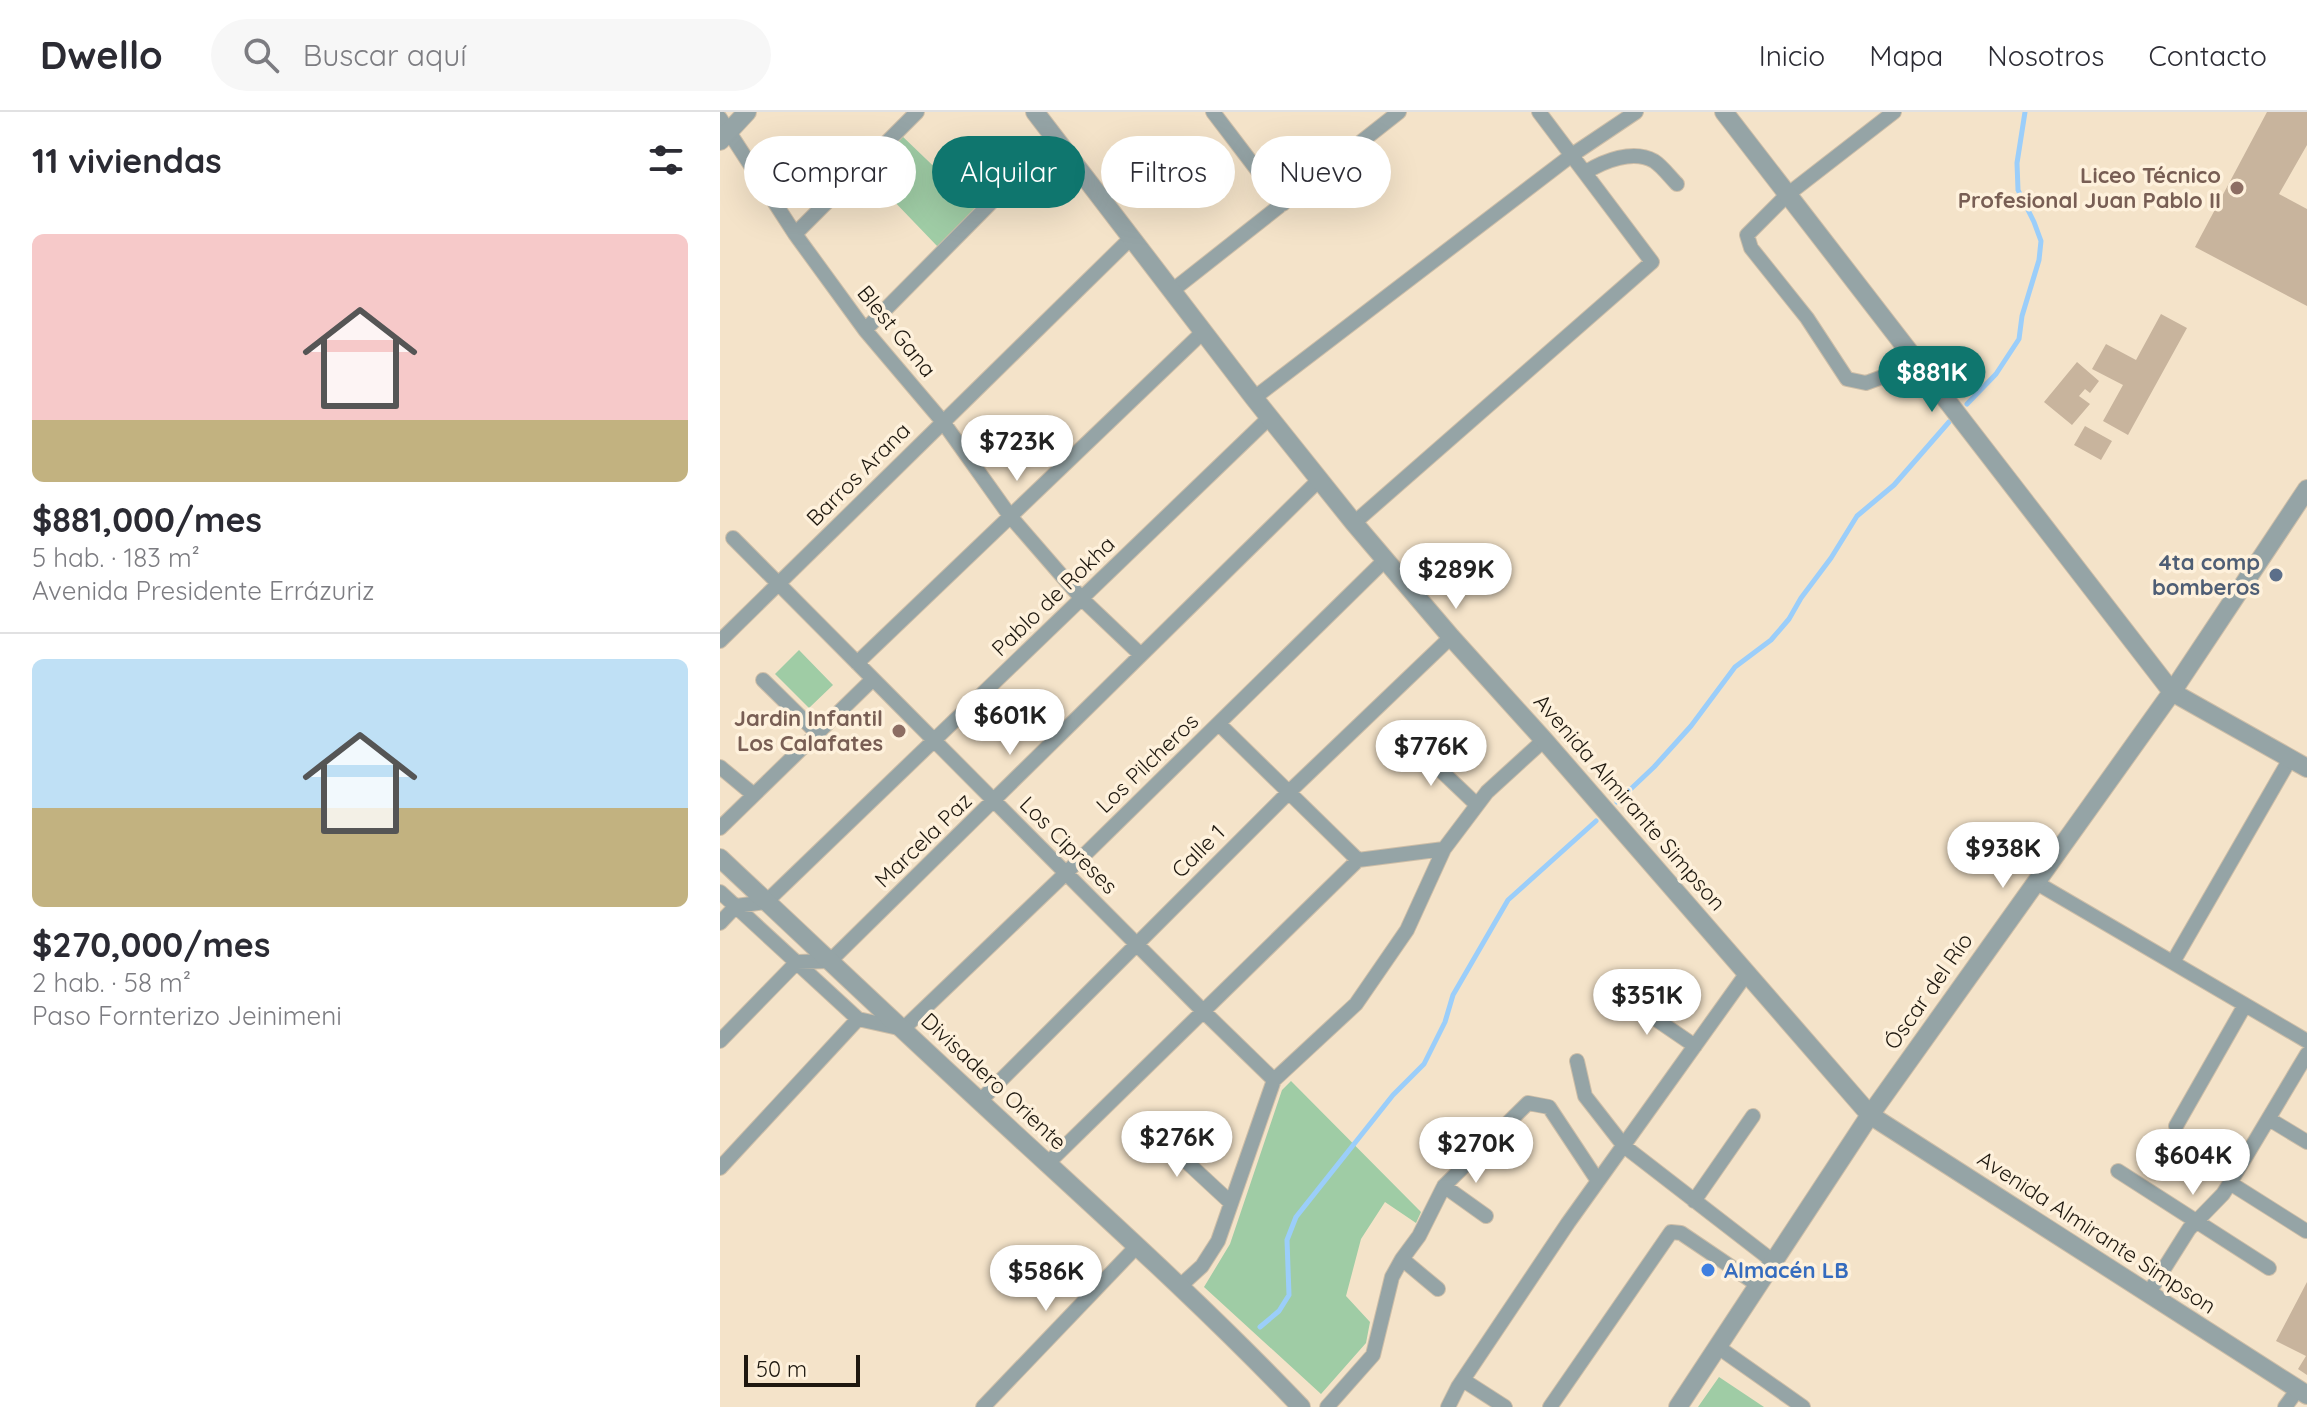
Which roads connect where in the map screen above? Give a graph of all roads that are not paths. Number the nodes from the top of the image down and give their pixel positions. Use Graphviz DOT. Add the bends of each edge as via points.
graph roads {
  1 [pos="747,112"];
  2 [pos="917,112"];
  3 [pos="1035,112"];
  4 [pos="1213,112"];
  5 [pos="1399,112"];
  6 [pos="1539,112"];
  7 [pos="1636,112"];
  8 [pos="1724,112"];
  9 [pos="1894,112"];
  10 [pos="723,130"];
  11 [pos="1053,136"];
  12 [pos="1369,136"];
  13 [pos="1572,155"];
  14 [pos="1251,162"];
  15 [pos="1586,172"];
  16 [pos="1085,177"];
  17 [pos="1677,184"];
  18 [pos="1787,195"];
  19 [pos="986,208"];
  20 [pos="1278,208"];
  21 [pos="795,234"];
  22 [pos="1131,238"];
  23 [pos="1173,290"];
  24 [pos="865,330"];
  25 [pos="1204,331"];
  26 [pos="1920,363"];
  27 [pos="1254,398"];
  28 [pos="1270,417"];
  29 [pos="943,422"];
  30 [pos="1319,480"];
  31 [pos="2307,489"];
  32 [pos="2301,508"];
  33 [pos="1010,516"];
  34 [pos="1354,523"];
  35 [pos="733,538"];
  36 [pos="1386,559"];
  37 [pos="780,583"];
  38 [pos="1082,599"];
  39 [pos="1451,637"];
  40 [pos="720,641"];
  41 [pos="1141,655"];
  42 [pos="857,663"];
  43 [pos="873,679"];
  44 [pos="763,680"];
  45 [pos="2172,692"];
  46 [pos="1219,724"];
  47 [pos="817,733"];
  48 [pos="935,740"];
  49 [pos="1544,740"];
  50 [pos="1412,743"];
  51 [pos="2290,759"];
  52 [pos="720,767"];
  53 [pos="2307,768"];
  54 [pos="1289,792"];
  55 [pos="754,795"];
  56 [pos="994,800"];
  57 [pos="1477,805"];
  58 [pos="720,828"];
  59 [pos="1444,849"];
  60 [pos="720,858"];
  61 [pos="1358,860"];
  62 [pos="1066,873"];
  63 [pos="2035,882"];
  64 [pos="720,892"];
  65 [pos="766,902"];
  66 [pos="736,906"];
  67 [pos="720,923"];
  68 [pos="1136,944"];
  69 [pos="830,961"];
  70 [pos="797,962"];
  71 [pos="2173,962"];
  72 [pos="1747,973"];
  73 [pos="1622,996"];
  74 [pos="2245,1005"];
  75 [pos="1203,1011"];
  76 [pos="858,1019"];
  77 [pos="903,1029"];
  78 [pos="720,1041"];
  79 [pos="2307,1041"];
  80 [pos="1695,1046"];
  81 [pos="2307,1054"];
  82 [pos="1577,1061"];
  83 [pos="1274,1080"];
  84 [pos="980,1101"];
  85 [pos="1870,1115"];
  86 [pos="1753,1116"];
  87 [pos="2269,1119"];
  88 [pos="1148,1126"];
  89 [pos="2176,1126"];
  90 [pos="2307,1142"];
  91 [pos="1624,1146"];
  92 [pos="1047,1164"];
  93 [pos="720,1168"];
  94 [pos="2118,1171"];
  95 [pos="1598,1181"];
  96 [pos="2230,1183"];
  97 [pos="1444,1186"];
  98 [pos="1694,1201"];
  99 [pos="1231,1203"];
  100 [pos="1486,1216"];
  101 [pos="2196,1221"];
  102 [pos="2306,1231"];
  103 [pos="1138,1245"];
  104 [pos="1402,1259"];
  105 [pos="1774,1262"];
  106 [pos="2269,1268"];
  107 [pos="1758,1285"];
  108 [pos="1179,1287"];
  109 [pos="1438,1289"];
  110 [pos="2148,1294"];
  111 [pos="1718,1347"];
  112 [pos="1463,1380"];
  113 [pos="2302,1392"];
  114 [pos="983,1407"];
  115 [pos="1301,1407"];
  116 [pos="1327,1407"];
  117 [pos="1448,1407"];
  118 [pos="1505,1407"];
  119 [pos="1550,1407"];
  120 [pos="1678,1407"];
  121 [pos="1803,1407"];
  122 [pos="2285,1407"];
  1 -- 10 [label="street"];
  2 -- 21 [label="street"];
  3 -- 11 [label="street, Avenida Almirante Simpson"];
  4 -- 14 [label="street"];
  5 -- 12 [label="street"];
  6 -- 13 [label="street"];
  7 -- 13 [label="street"];
  8 -- 18 [label="street"];
  9 -- 18 [label="street"];
  10 -- 21 [label="street, Blest Gana"];
  13 -- 15 [label="street"];
  13 -- 27 [label="street"];
  15 -- 17 [label="street" via="1600,163 1635,156 1655,161"];
  15 -- 34 [label="street" via="1652,262"];
  16 -- 22 [label="street, Avenida Almirante Simpson"];
  18 -- 26 [label="street"];
  18 -- 26 [label="street" via="1747,235 1751,248 1847,379 1866,383"];
  19 -- 24 [label="street"];
  20 -- 23 [label="street"];
  21 -- 24 [label="street, Blest Gana"];
  22 -- 23 [label="street, Avenida Almirante Simpson"];
  22 -- 29 [label="street, Barros Arana"];
  23 -- 25 [label="street, Avenida Almirante Simpson"];
  24 -- 29 [label="street, Blest Gana"];
  25 -- 27 [label="street, Avenida Almirante Simpson"];
  25 -- 33 [label="street"];
  26 -- 45 [label="street"];
  27 -- 28 [label="street, Avenida Almirante Simpson"];
  28 -- 30 [label="street, Avenida Almirante Simpson"];
  28 -- 38 [label="street, Pablo de Rokha"];
  29 -- 33 [label="street, Blest Gana"];
  29 -- 37 [label="street, Barros Arana"];
  30 -- 34 [label="street, Avenida Almirante Simpson"];
  30 -- 41 [label="street, Marcela Paz"];
  31 -- 32 [label="street, Óscar del Río"];
  32 -- 45 [label="street, Óscar del Río"];
  33 -- 38 [label="street, Blest Gana"];
  33 -- 42 [label="street"];
  34 -- 36 [label="street, Avenida Almirante Simpson"];
  35 -- 37 [label="street, Los Cipreses"];
  36 -- 39 [label="street, Avenida Almirante Simpson"];
  36 -- 46 [label="street, Los Pilcheros"];
  37 -- 40 [label="street, Barros Arana"];
  37 -- 42 [label="street, Los Cipreses"];
  38 -- 41 [label="street, Blest Gana"];
  38 -- 48 [label="street, Pablo de Rokha"];
  39 -- 49 [label="street, Avenida Almirante Simpson"];
  39 -- 54 [label="street, Calle 1"];
  41 -- 56 [label="street, Marcela Paz"];
  42 -- 43 [label="street, Los Cipreses"];
  43 -- 47 [label="street"];
  43 -- 48 [label="street, Los Cipreses"];
  44 -- 47 [label="street"];
  45 -- 51 [label="street"];
  45 -- 63 [label="street, Óscar del Río"];
  46 -- 54 [label="street"];
  46 -- 62 [label="street, Los Pilcheros"];
  47 -- 55 [label="street"];
  48 -- 56 [label="street, Los Cipreses"];
  48 -- 65 [label="street, Pablo de Rokha"];
  49 -- 57 [label="street"];
  49 -- 72 [label="street, Avenida Almirante Simpson"];
  50 -- 57 [label="street"];
  51 -- 53 [label="street"];
  51 -- 71 [label="street"];
  52 -- 55 [label="street"];
  54 -- 61 [label="street"];
  54 -- 68 [label="street, Calle 1"];
  55 -- 58 [label="street"];
  56 -- 62 [label="street, Los Cipreses"];
  56 -- 69 [label="street, Marcela Paz"];
  57 -- 59 [label="street"];
  59 -- 61 [label="street"];
  59 -- 83 [label="street" via="1407,930 1356,1004"];
  60 -- 65 [label="street, Divisadero Oriente"];
  61 -- 75 [label="street"];
  62 -- 68 [label="street, Los Cipreses"];
  62 -- 77 [label="street, Los Pilcheros"];
  63 -- 71 [label="street"];
  63 -- 85 [label="street, Óscar del Río"];
  64 -- 66 [label="street"];
  65 -- 66 [label="street"];
  65 -- 69 [label="street, Divisadero Oriente"];
  66 -- 67 [label="street"];
  66 -- 70 [label="street"];
  68 -- 75 [label="street, Los Cipreses"];
  68 -- 84 [label="street, Calle 1"];
  69 -- 70 [label="street"];
  69 -- 77 [label="street, Divisadero Oriente"];
  70 -- 76 [label="street"];
  70 -- 78 [label="street"];
  71 -- 74 [label="street"];
  72 -- 80 [label="street"];
  72 -- 85 [label="street, Avenida Almirante Simpson"];
  73 -- 80 [label="street"];
  74 -- 79 [label="street"];
  74 -- 89 [label="street"];
  75 -- 83 [label="street, Los Cipreses"];
  75 -- 92 [label="street"];
  76 -- 77 [label="street"];
  76 -- 93 [label="street"];
  77 -- 84 [label="street, Divisadero Oriente"];
  80 -- 91 [label="street"];
  81 -- 87 [label="street"];
  82 -- 91 [label="street" via="1585,1096"];
  83 -- 99 [label="street"];
  84 -- 92 [label="street, Divisadero Oriente"];
  85 -- 105 [label="street, Óscar del Río"];
  85 -- 110 [label="street, Avenida Almirante Simpson"];
  86 -- 98 [label="street"];
  87 -- 90 [label="street"];
  87 -- 96 [label="street"];
  88 -- 99 [label="street"];
  91 -- 95 [label="street"];
  91 -- 98 [label="street"];
  92 -- 103 [label="street, Divisadero Oriente"];
  94 -- 101 [label="street"];
  95 -- 97 [label="street" via="1549,1107 1528,1103"];
  95 -- 112 [label="street"];
  96 -- 101 [label="street"];
  96 -- 102 [label="street"];
  97 -- 100 [label="street"];
  97 -- 104 [label="street"];
  98 -- 105 [label="street"];
  99 -- 108 [label="street" via="1218,1241"];
  101 -- 106 [label="street"];
  101 -- 110 [label="street"];
  103 -- 108 [label="street, Divisadero Oriente"];
  103 -- 114 [label="street"];
  104 -- 109 [label="street"];
  104 -- 116 [label="street" via="1392,1277 1373,1355"];
  105 -- 107 [label="street, Óscar del Río"];
  107 -- 111 [label="street, Óscar del Río"];
  107 -- 119 [label="street" via="1681,1233 1671,1232"];
  108 -- 115 [label="street, Divisadero Oriente"];
  110 -- 113 [label="street, Avenida Almirante Simpson"];
  111 -- 120 [label="street, Óscar del Río"];
  111 -- 121 [label="street"];
  112 -- 117 [label="street"];
  112 -- 118 [label="street"];
  113 -- 122 [label="street"];
}
